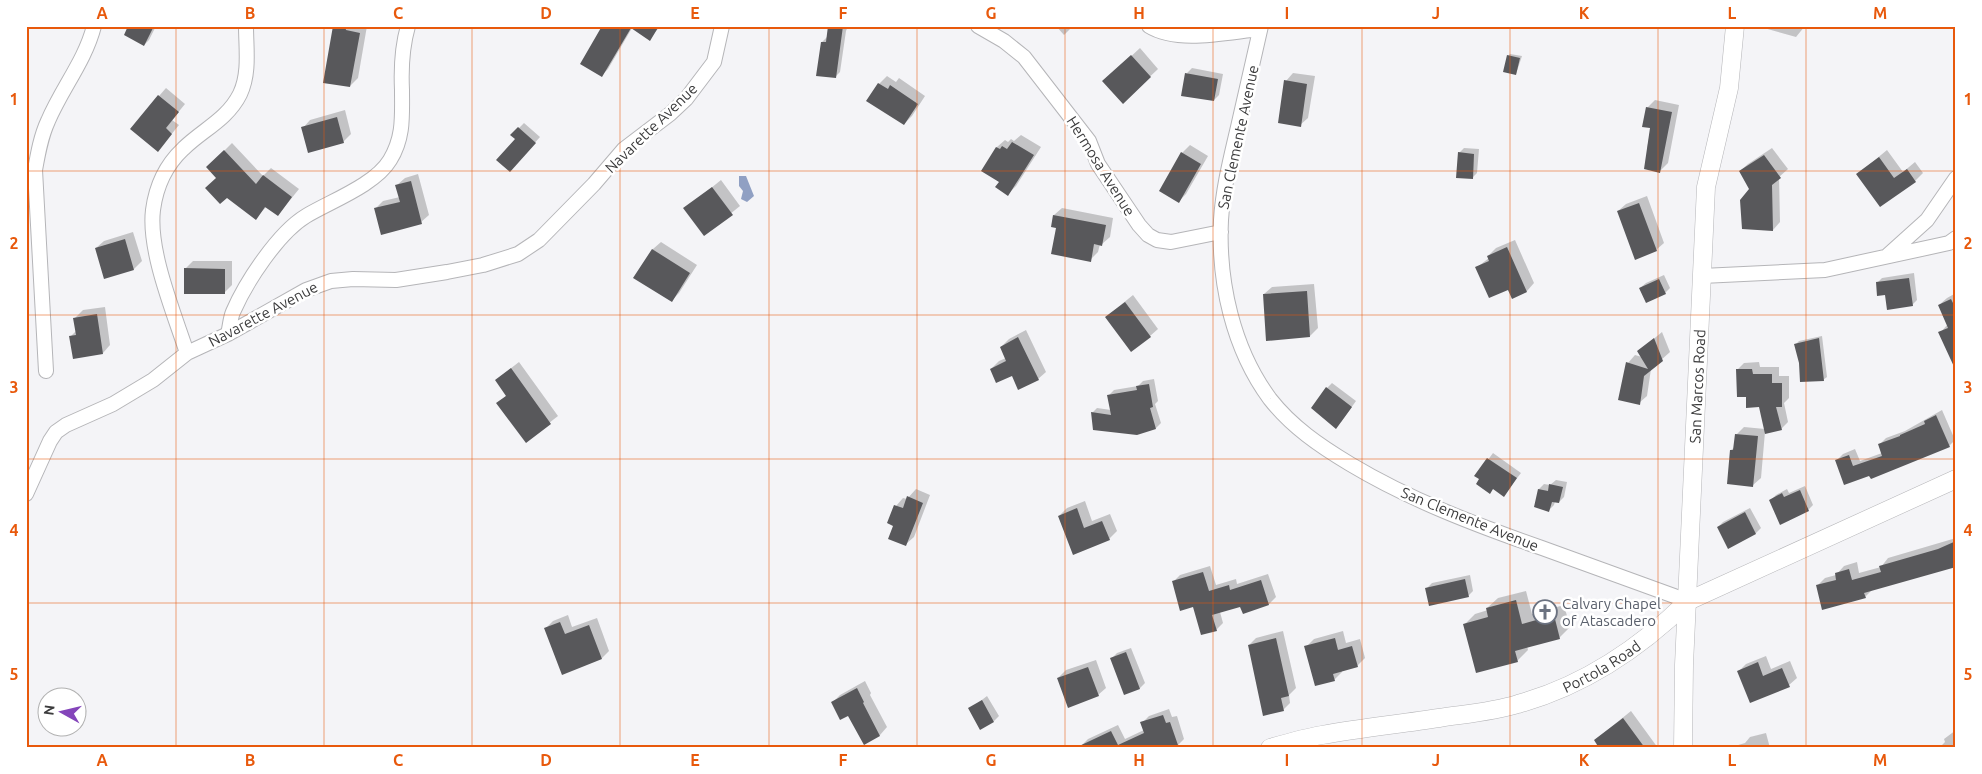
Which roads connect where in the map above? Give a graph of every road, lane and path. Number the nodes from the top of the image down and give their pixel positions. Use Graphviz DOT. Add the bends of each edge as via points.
graph roads {
  1 [pos="94,26"];
  2 [pos="246,26"];
  3 [pos="408,26"];
  4 [pos="722,26"];
  5 [pos="978,26"];
  6 [pos="1149,26"];
  7 [pos="1735,26"];
  8 [pos="1261,28"];
  9 [pos="1956,178"];
  10 [pos="1221,232"];
  11 [pos="1956,238"];
  12 [pos="1887,256"];
  13 [pos="1702,276"];
  14 [pos="228,334"];
  15 [pos="187,353"];
  16 [pos="46,371"];
  17 [pos="1956,478"];
  18 [pos="26,494"];
  19 [pos="1688,600"];
  20 [pos="1270,748"];
  21 [pos="1683,748"];
  1 -- 16 [label="street" via="86,51 48,120 35,170"];
  2 -- 15 [label="street" via="246,67 240,93 229,111 172,161 157,190 153,210 156,252"];
  3 -- 14 [label="street" via="402,54 402,131 388,162 349,193 304,217 279,239 245,289 232,314"];
  4 -- 14 [label="street, Navarette Avenue" via="714,62 686,99 624,149 539,240 518,254 484,265 396,280 331,281 306,290"];
  5 -- 10 [label="street, Hermosa Avenue" via="1024,57 1089,141 1098,164 1148,235 1170,242"];
  6 -- 8 [label="street" via="1170,35"];
  7 -- 13 [label="street, San Marcos Road" via="1729,88 1706,187"];
  8 -- 10 [label="street, San Clemente Avenue" via="1224,191"];
  9 -- 12 [label="street" via="1927,220"];
  10 -- 19 [label="street, San Clemente Avenue" via="1227,297 1243,351 1271,400 1311,439 1372,477 1429,506"];
  11 -- 12 [label="street" via="1949,243"];
  12 -- 13 [label="street" via="1824,270"];
  13 -- 19 [label="street, San Marcos Road"];
  14 -- 15 [label="street, Navarette Avenue"];
  15 -- 18 [label="street, Navarette Avenue" via="124,398 56,432"];
  17 -- 19 [label="street, Portola Road"];
  19 -- 20 [label="street, Portola Road" via="1664,624 1612,663 1550,694 1486,712 1321,735"];
  19 -- 21 [label="street, San Marcos Road"];
}
